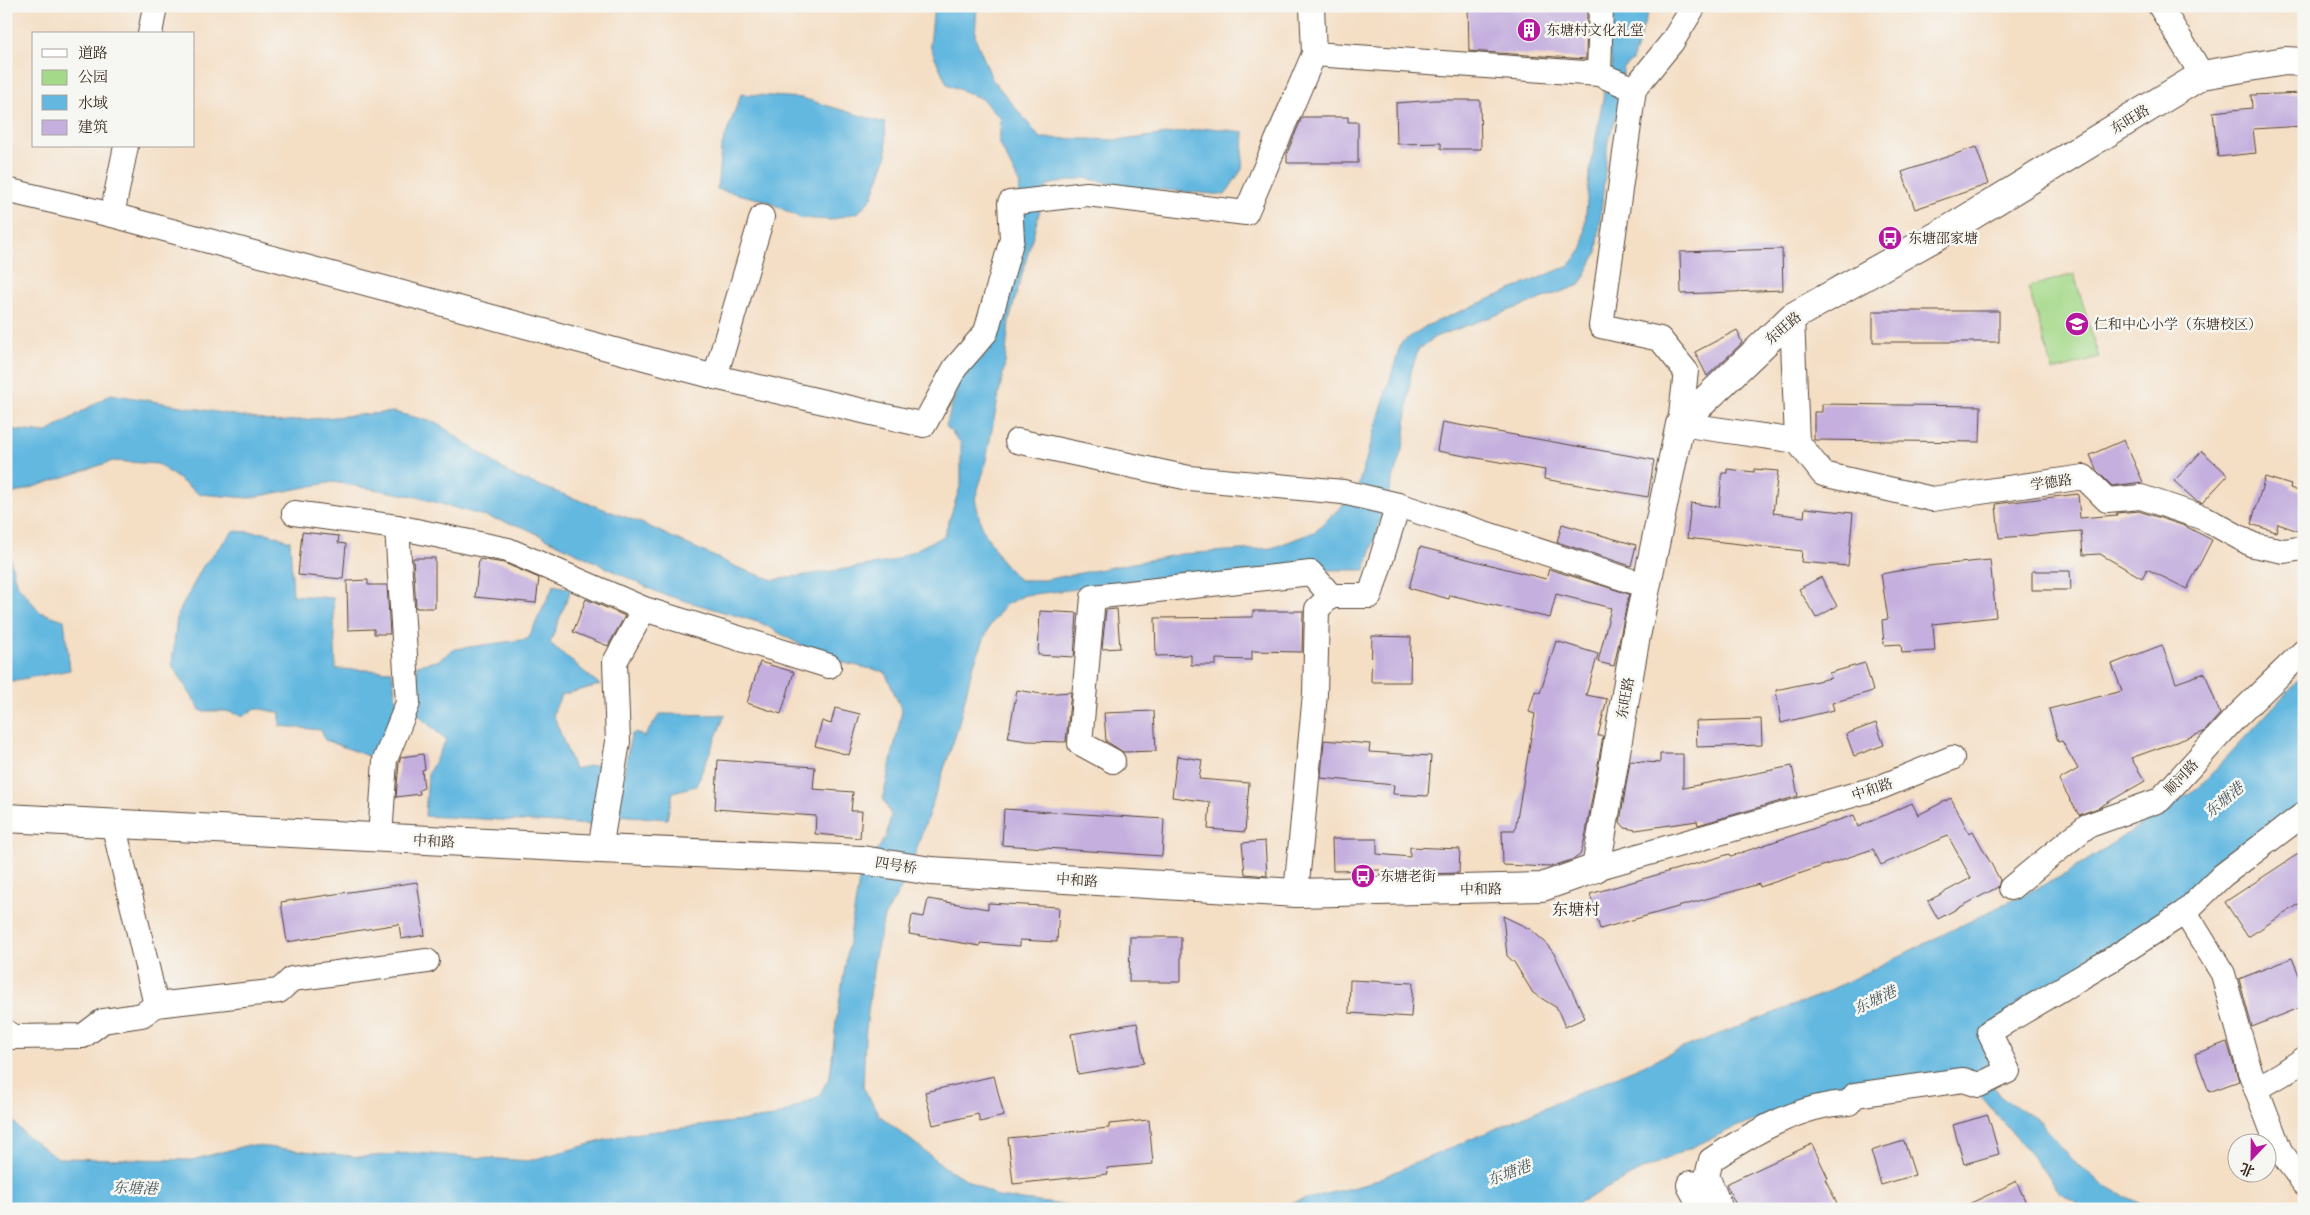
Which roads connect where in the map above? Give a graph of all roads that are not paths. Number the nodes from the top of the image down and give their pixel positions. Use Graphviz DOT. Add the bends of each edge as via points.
graph roads {
  1 [pos="156,6"];
  2 [pos="1312,6"];
  3 [pos="1601,6"];
  4 [pos="1694,6"];
  5 [pos="2160,6"];
  6 [pos="150,32"];
  7 [pos="1314,54"];
  8 [pos="2304,62"];
  9 [pos="2202,76"];
  10 [pos="1616,81"];
  11 [pos="126,148"];
  12 [pos="6,190"];
  13 [pos="112,216"];
  14 [pos="762,217"];
  15 [pos="1792,317"];
  16 [pos="715,378"];
  17 [pos="1680,424"];
  18 [pos="1017,442"];
  19 [pos="1797,442"];
  20 [pos="1398,505"];
  21 [pos="294,513"];
  22 [pos="397,527"];
  23 [pos="2304,548"];
  24 [pos="1647,586"];
  25 [pos="1331,596"];
  26 [pos="644,608"];
  27 [pos="2304,651"];
  28 [pos="829,666"];
  29 [pos="1952,758"];
  30 [pos="1113,761"];
  31 [pos="2304,814"];
  32 [pos="6,818"];
  33 [pos="113,823"];
  34 [pos="380,838"];
  35 [pos="600,849"];
  36 [pos="862,860"];
  37 [pos="1596,868"];
  38 [pos="931,871"];
  39 [pos="2011,888"];
  40 [pos="1296,893"];
  41 [pos="2186,912"];
  42 [pos="427,961"];
  43 [pos="156,1005"];
  44 [pos="6,1032"];
  45 [pos="2304,1059"];
  46 [pos="2256,1088"];
  47 [pos="2300,1172"];
  48 [pos="1691,1185"];
  49 [pos="1704,1209"];
  50 [pos="1721,1209"];
  1 -- 6 [label="street"];
  2 -- 7 [label="street"];
  3 -- 10 [label="street"];
  4 -- 10 [label="street" via="1672,42"];
  5 -- 9 [label="street"];
  7 -- 10 [label="street"];
  7 -- 16 [label="street" via="1246,213 1087,194 1010,203 1012,239 986,332 955,368 924,425"];
  8 -- 9 [label="street, 东旺路" via="2285,61"];
  9 -- 15 [label="street, 东旺路" via="1953,227"];
  10 -- 17 [label="street" via="1601,326 1660,339 1686,371"];
  11 -- 13 [label="street"];
  12 -- 13 [label="street"];
  13 -- 16 [label="street"];
  14 -- 16 [label="street"];
  15 -- 17 [label="street, 东旺路"];
  15 -- 19 [label="street"];
  17 -- 19 [label="street"];
  17 -- 24 [label="street, 东旺路"];
  18 -- 20 [label="street" via="1189,478 1343,492"];
  19 -- 23 [label="street, 学德路" via="1823,474 1932,499 2084,477 2108,500 2141,496 2204,518 2254,545 2284,551"];
  20 -- 24 [label="street"];
  20 -- 25 [label="street" via="1370,596"];
  21 -- 22 [label="street"];
  22 -- 26 [label="street" via="508,550"];
  22 -- 34 [label="street" via="408,703 384,760"];
  24 -- 37 [label="street, 东旺路"];
  25 -- 30 [label="street" via="1311,573 1093,597 1080,743"];
  25 -- 40 [label="street" via="1317,609 1316,694"];
  26 -- 28 [label="street"];
  26 -- 35 [label="street" via="615,662 618,742"];
  27 -- 39 [label="street, 顺河路" via="2234,719 2160,800 2087,826"];
  29 -- 37 [label="street, 中和路" via="1881,787"];
  31 -- 41 [label="street" via="2223,875"];
  32 -- 33 [label="street, 中和路"];
  33 -- 34 [label="street, 中和路"];
  33 -- 43 [label="street"];
  34 -- 35 [label="street, 中和路"];
  35 -- 36 [label="street, 中和路"];
  36 -- 38 [label="street, 四号桥"];
  37 -- 40 [label="street, 中和路" via="1542,887"];
  38 -- 40 [label="street, 中和路"];
  41 -- 46 [label="street" via="2223,974"];
  41 -- 50 [label="street" via="1989,1032 2008,1071 1979,1085 1963,1080 1855,1096 1849,1103 1829,1104 1770,1125 1711,1160 1707,1176"];
  42 -- 43 [label="street" via="292,979 279,991"];
  43 -- 44 [label="street" via="142,1015 103,1021 83,1036 13,1038"];
  45 -- 46 [label="street"];
  46 -- 47 [label="street" via="2280,1152"];
  48 -- 49 [label="street"];
}
